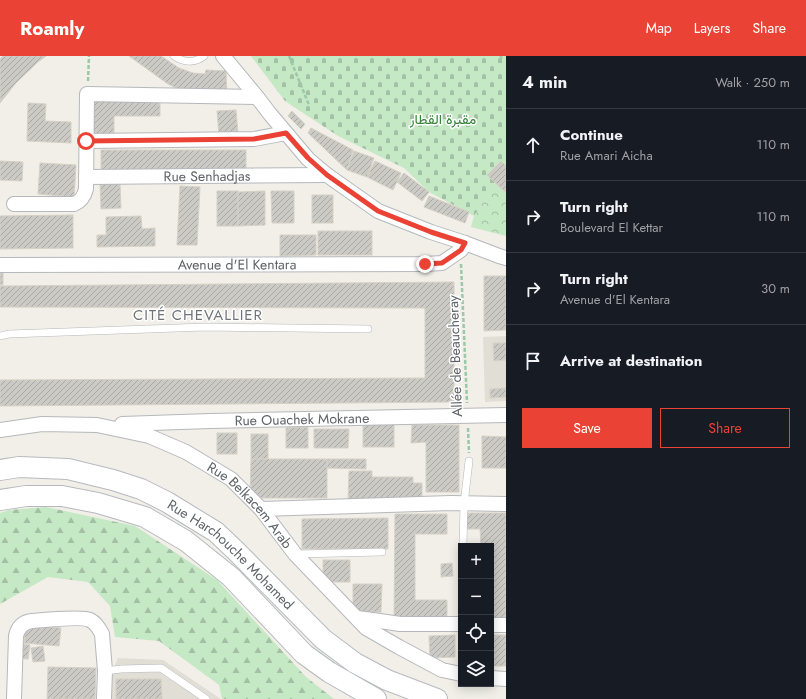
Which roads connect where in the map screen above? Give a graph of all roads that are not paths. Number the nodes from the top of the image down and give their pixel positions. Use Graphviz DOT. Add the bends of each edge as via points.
graph roads {
  1 [pos="174,56"];
  2 [pos="204,56"];
  3 [pos="223,56"];
  4 [pos="257,96"];
  5 [pos="286,133"];
  6 [pos="86,141"];
  7 [pos="327,175"];
  8 [pos="86,177"];
  9 [pos="14,204"];
  10 [pos="463,246"];
  11 [pos="506,258"];
  12 [pos="0,265"];
  13 [pos="368,329"];
  14 [pos="0,336"];
  15 [pos="506,415"];
  16 [pos="97,425"];
  17 [pos="0,430"];
  18 [pos="469,461"];
  19 [pos="0,470"];
  20 [pos="0,500"];
  21 [pos="464,504"];
  22 [pos="506,504"];
  23 [pos="262,509"];
  24 [pos="463,543"];
  25 [pos="382,552"];
  26 [pos="295,554"];
  27 [pos="357,618"];
  28 [pos="458,624"];
  29 [pos="494,625"];
  30 [pos="506,625"];
  31 [pos="105,671"];
  32 [pos="458,673"];
  33 [pos="494,678"];
  34 [pos="506,679"];
  35 [pos="14,699"];
  36 [pos="104,699"];
  37 [pos="206,699"];
  38 [pos="376,699"];
  39 [pos="437,699"];
  1 -- 2 [label="lane" via="190,62"];
  3 -- 4 [label="street"];
  4 -- 5 [label="street"];
  4 -- 6 [label="street" via="87,94"];
  5 -- 6 [label="street" via="254,139"];
  5 -- 7 [label="street"];
  6 -- 8 [label="street"];
  7 -- 8 [label="street, Rue Senhadjas"];
  7 -- 10 [label="street" via="378,211"];
  8 -- 9 [label="street" via="85,194 74,204"];
  10 -- 11 [label="street"];
  10 -- 12 [label="street, Avenue d'El Kentara" via="442,263 425,264"];
  13 -- 14 [label="lane" via="205,327"];
  15 -- 16 [label="street, Rue Ouachek Mokrane"];
  16 -- 17 [label="street, Rue Belkacem Arab" via="42,424"];
  16 -- 23 [label="street, Rue Belkacem Arab" via="149,436 186,452 231,479"];
  18 -- 21 [label="lane"];
  19 -- 39 [label="street, Rue Harchouche Mohamed" via="68,469 141,489 167,502 216,532 323,639 355,663 387,680"];
  20 -- 38 [label="street, Rue Harchouche Mohamed" via="26,496 62,496 98,503 145,518 186,541 231,577 304,654 328,672"];
  21 -- 22 [label="street"];
  21 -- 23 [label="street"];
  21 -- 24 [label="lane"];
  23 -- 26 [label="street, Rue Belkacem Arab"];
  25 -- 26 [label="lane"];
  26 -- 27 [label="street, Rue Belkacem Arab"];
  27 -- 28 [label="street" via="400,624"];
  27 -- 32 [label="street, Rue Belkacem Arab" via="366,628 398,647 442,670"];
  29 -- 30 [label="street"];
  31 -- 35 [label="street" via="102,634 94,622 86,618 28,621 21,625 16,636"];
  31 -- 36 [label="street"];
  31 -- 37 [label="lane" via="120,668 161,668"];
  33 -- 34 [label="street"];
}
